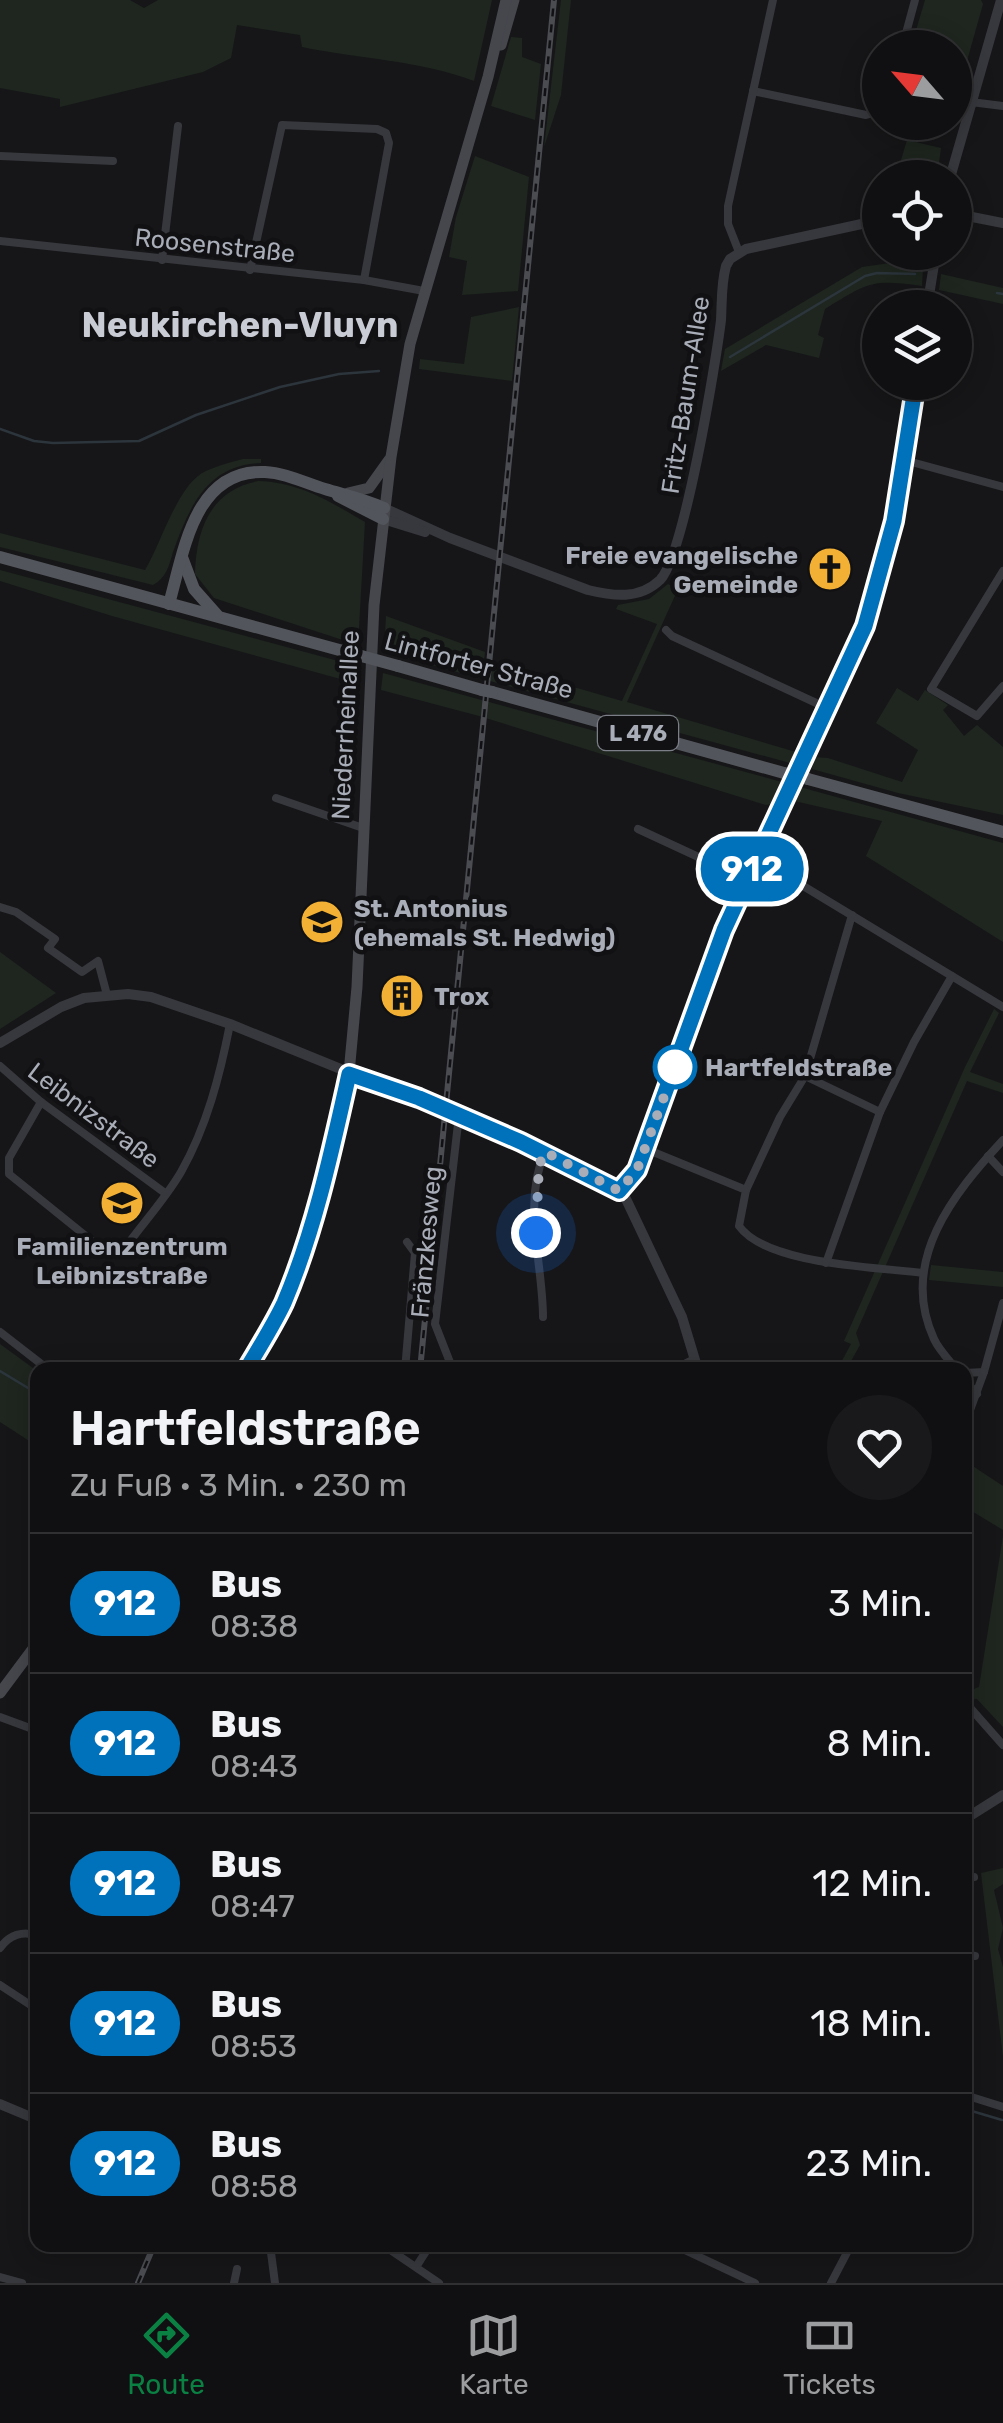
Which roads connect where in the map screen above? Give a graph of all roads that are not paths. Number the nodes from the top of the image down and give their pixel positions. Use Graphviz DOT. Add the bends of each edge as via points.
graph roads {
  1 [pos="506,0"];
  2 [pos="514,0"];
  3 [pos="772,0"];
  4 [pos="915,0"];
  5 [pos="1001,0"];
  6 [pos="907,30"];
  7 [pos="488,77"];
  8 [pos="753,91"];
  9 [pos="972,95"];
  10 [pos="972,102"];
  11 [pos="1003,106"];
  12 [pos="862,114"];
  13 [pos="178,126"];
  14 [pos="0,156"];
  15 [pos="113,161"];
  16 [pos="972,216"];
  17 [pos="1003,223"];
  18 [pos="862,224"];
  19 [pos="0,241"];
  20 [pos="739,252"];
  21 [pos="162,260"];
  22 [pos="250,270"];
  23 [pos="364,280"];
  24 [pos="424,291"];
  25 [pos="913,400"];
  26 [pos="392,457"];
  27 [pos="904,460"];
  28 [pos="1003,487"];
  29 [pos="327,490"];
  30 [pos="347,493"];
  31 [pos="383,514"];
  32 [pos="182,557"];
  33 [pos="0,558"];
  34 [pos="1003,571"];
  35 [pos="169,604"];
  36 [pos="219,616"];
  37 [pos="666,630"];
  38 [pos="1003,686"];
  39 [pos="827,708"];
  40 [pos="276,798"];
  41 [pos="362,828"];
  42 [pos="638,829"];
  43 [pos="1003,832"];
  44 [pos="757,858"];
  45 [pos="748,880"];
  46 [pos="0,907"];
  47 [pos="852,915"];
  48 [pos="952,976"];
  49 [pos="107,995"];
  50 [pos="1003,1007"];
  51 [pos="230,1024"];
  52 [pos="0,1044"];
  53 [pos="0,1066"];
  54 [pos="349,1074"];
  55 [pos="805,1076"];
  56 [pos="41,1102"];
  57 [pos="880,1112"];
  58 [pos="459,1115"];
  59 [pos="1003,1140"];
  60 [pos="646,1149"];
  61 [pos="545,1152"];
  62 [pos="988,1156"];
  63 [pos="1003,1172"];
  64 [pos="746,1190"];
  65 [pos="619,1191"];
  66 [pos="165,1193"];
  67 [pos="406,1242"];
  68 [pos="826,1262"];
  69 [pos="922,1273"];
  70 [pos="1003,1303"];
  71 [pos="544,1316"];
  72 [pos="0,1332"];
  73 [pos="39,1362"];
  74 [pos="251,1362"];
  75 [pos="406,1362"];
  76 [pos="450,1362"];
  77 [pos="695,1362"];
  78 [pos="951,1362"];
  79 [pos="984,1372"];
  80 [pos="972,1373"];
  81 [pos="972,1388"];
  82 [pos="977,1394"];
  83 [pos="972,1406"];
  84 [pos="30,1653"];
  85 [pos="0,1693"];
  86 [pos="972,1710"];
  87 [pos="0,1718"];
  88 [pos="30,1729"];
  89 [pos="1003,1745"];
  90 [pos="1003,1795"];
  91 [pos="972,1815"];
  92 [pos="30,1934"];
  93 [pos="0,1948"];
  94 [pos="0,1985"];
  95 [pos="30,2005"];
  96 [pos="972,2097"];
  97 [pos="0,2104"];
  98 [pos="1003,2107"];
  99 [pos="30,2117"];
  100 [pos="271,2252"];
  101 [pos="394,2252"];
  102 [pos="426,2252"];
  103 [pos="689,2252"];
  104 [pos="846,2252"];
  105 [pos="416,2267"];
  106 [pos="237,2269"];
  107 [pos="0,2277"];
  108 [pos="22,2283"];
  109 [pos="234,2283"];
  110 [pos="275,2283"];
  111 [pos="439,2283"];
  112 [pos="755,2283"];
  113 [pos="831,2283"];
  1 -- 7 [label="main road, Niederrheinallee"];
  2 -- 7 [label="main road, Niederrheinallee"];
  3 -- 8 [label="street"];
  4 -- 6 [label="street"];
  5 -- 9 [label="street"];
  7 -- 24 [label="main road, Niederrheinallee"];
  8 -- 12 [label="street"];
  8 -- 20 [label="street" via="728,206"];
  10 -- 11 [label="street"];
  13 -- 21 [label="street"];
  14 -- 15 [label="street"];
  16 -- 17 [label="street"];
  18 -- 20 [label="street"];
  19 -- 21 [label="street, Roosenstraße"];
  20 -- 31 [label="street, Fritz-Baum-Allee" via="723,276 717,345 682,529 672,564 658,582 610,596"];
  21 -- 22 [label="street, Roosenstraße"];
  22 -- 23 [label="street, Roosenstraße"];
  22 -- 23 [label="street" via="282,125 378,129 388,143"];
  23 -- 24 [label="street, Roosenstraße"];
  24 -- 26 [label="main road, Niederrheinallee"];
  25 -- 27 [label="street"];
  26 -- 30 [label="main road" via="369,488"];
  26 -- 31 [label="main road, Niederrheinallee"];
  27 -- 28 [label="street"];
  27 -- 39 [label="street" via="879,583"];
  29 -- 30 [label="main road"];
  29 -- 31 [label="main road"];
  29 -- 32 [label="main road" via="267,472 223,482 194,519"];
  30 -- 31 [label="main road"];
  31 -- 41 [label="main road, Niederrheinallee"];
  32 -- 35 [label="main road"];
  32 -- 36 [label="main road" via="194,589"];
  33 -- 35 [label="main road, Lintforter Straße / L 476"];
  34 -- 38 [label="street" via="930,689 976,716"];
  35 -- 36 [label="main road, Lintforter Straße / L 476"];
  36 -- 43 [label="main road, Lintforter Straße / L 476, bridge"];
  37 -- 39 [label="street"];
  39 -- 44 [label="street"];
  40 -- 41 [label="street"];
  41 -- 54 [label="main road, Niederrheinallee"];
  42 -- 45 [label="street"];
  44 -- 45 [label="street"];
  44 -- 47 [label="street"];
  45 -- 60 [label="street"];
  46 -- 49 [label="street" via="54,939 48,948 82,972 98,961"];
  47 -- 48 [label="street"];
  47 -- 55 [label="street"];
  48 -- 50 [label="street"];
  48 -- 57 [label="street"];
  49 -- 51 [label="street" via="151,997"];
  49 -- 52 [label="street" via="61,1007"];
  51 -- 54 [label="street"];
  51 -- 66 [label="street" via="202,1129"];
  53 -- 56 [label="street, Leibnizstraße"];
  54 -- 58 [label="street"];
  54 -- 74 [label="main road, Niederrheinallee" via="297,1268"];
  55 -- 57 [label="street"];
  55 -- 64 [label="street"];
  56 -- 66 [label="street, Leibnizstraße"];
  56 -- 66 [label="street" via="8,1158 9,1174 98,1245 125,1248"];
  57 -- 68 [label="street"];
  58 -- 61 [label="street"];
  58 -- 76 [label="street, Fränzkesweg" via="436,1324"];
  59 -- 62 [label="street"];
  60 -- 64 [label="street"];
  60 -- 65 [label="street"];
  61 -- 65 [label="street"];
  61 -- 71 [label="street" via="535,1210"];
  62 -- 63 [label="street"];
  62 -- 69 [label="street" via="945,1211"];
  64 -- 68 [label="street" via="743,1232 784,1253"];
  65 -- 77 [label="street" via="682,1317"];
  67 -- 75 [label="street" via="415,1252"];
  68 -- 69 [label="street"];
  69 -- 78 [label="street" via="935,1340"];
  70 -- 79 [label="street"];
  72 -- 73 [label="street"];
  79 -- 80 [label="street"];
  79 -- 82 [label="street"];
  81 -- 82 [label="street"];
  82 -- 83 [label="street"];
  84 -- 85 [label="main road"];
  86 -- 89 [label="street"];
  87 -- 88 [label="street"];
  90 -- 91 [label="street"];
  92 -- 93 [label="street" via="14,1936"];
  94 -- 95 [label="street"];
  96 -- 98 [label="street"];
  97 -- 99 [label="street"];
  100 -- 110 [label="street"];
  101 -- 105 [label="street"];
  102 -- 105 [label="street"];
  103 -- 112 [label="street"];
  104 -- 113 [label="street"];
  105 -- 111 [label="street"];
  106 -- 109 [label="street"];
  107 -- 108 [label="street"];
}
